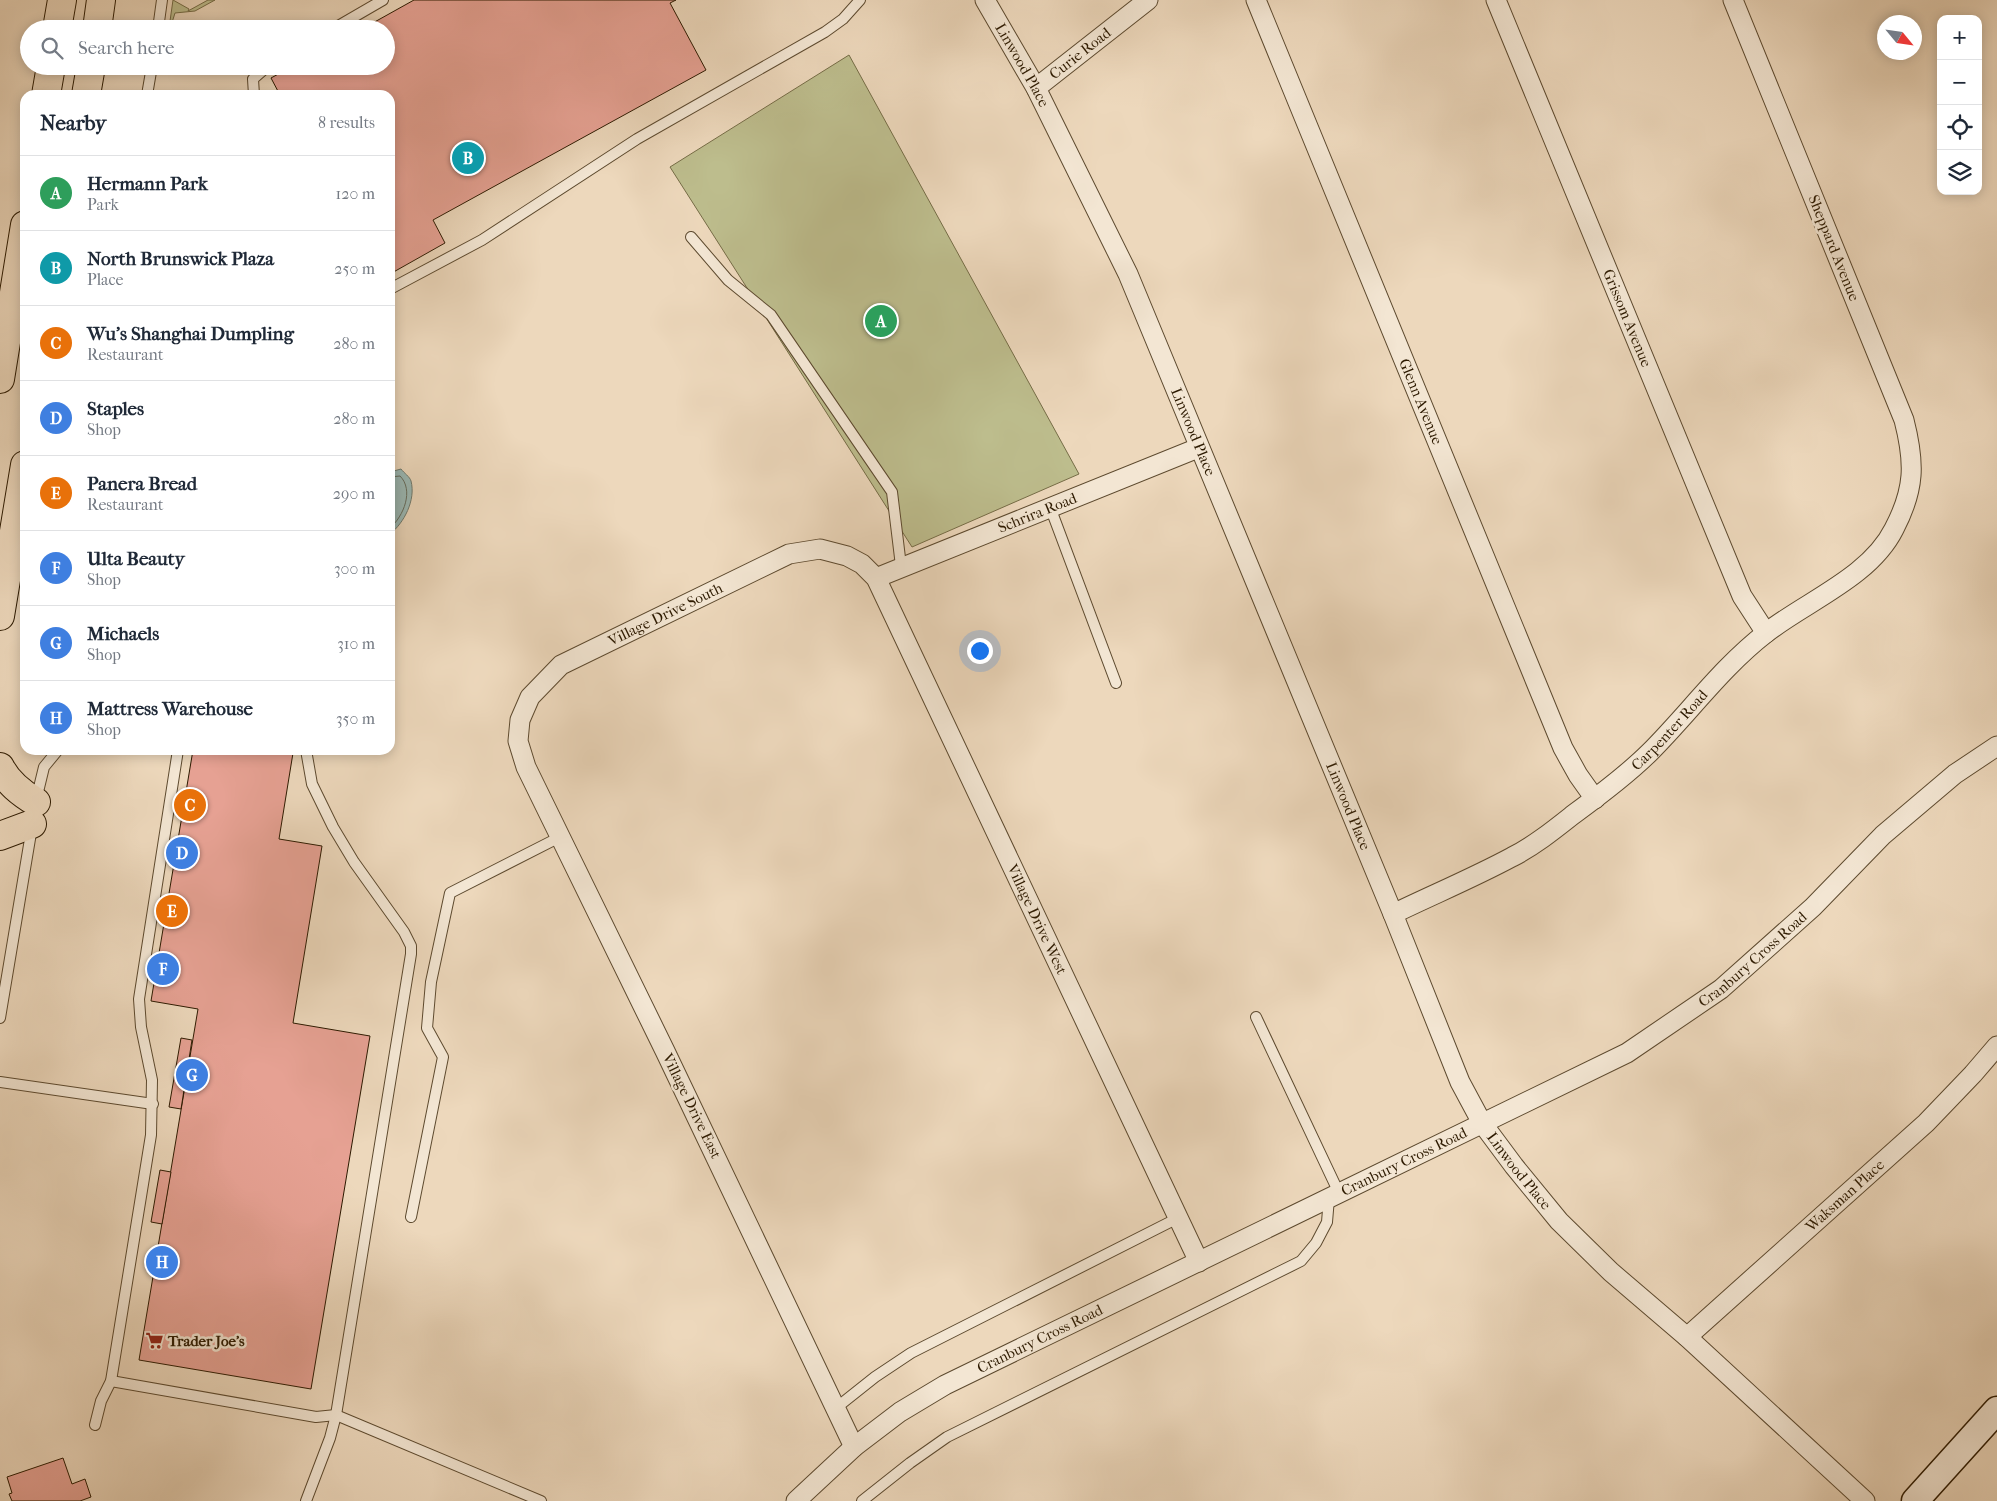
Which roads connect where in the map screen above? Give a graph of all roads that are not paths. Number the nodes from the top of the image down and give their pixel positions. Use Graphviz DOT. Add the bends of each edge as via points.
graph roads {
  1 [pos="62,0"];
  2 [pos="102,0"];
  3 [pos="162,0"];
  4 [pos="383,0"];
  5 [pos="860,0"];
  6 [pos="985,0"];
  7 [pos="1148,0"];
  8 [pos="1256,0"];
  9 [pos="1496,0"];
  10 [pos="1733,0"];
  11 [pos="59,20"];
  12 [pos="99,20"];
  13 [pos="159,20"];
  14 [pos="349,20"];
  15 [pos="49,75"];
  16 [pos="89,75"];
  17 [pos="150,75"];
  18 [pos="258,75"];
  19 [pos="1036,88"];
  20 [pos="47,90"];
  21 [pos="87,90"];
  22 [pos="148,90"];
  23 [pos="254,90"];
  24 [pos="691,238"];
  25 [pos="20,252"];
  26 [pos="395,287"];
  27 [pos="4,337"];
  28 [pos="0,379"];
  29 [pos="1198,448"];
  30 [pos="20,495"];
  31 [pos="1907,501"];
  32 [pos="1050,507"];
  33 [pos="20,531"];
  34 [pos="11,550"];
  35 [pos="901,566"];
  36 [pos="876,578"];
  37 [pos="0,616"];
  38 [pos="1766,633"];
  39 [pos="1116,683"];
  40 [pos="1997,746"];
  41 [pos="54,755"];
  42 [pos="177,755"];
  43 [pos="307,755"];
  44 [pos="0,767"];
  45 [pos="526,767"];
  46 [pos="1595,798"];
  47 [pos="34,813"];
  48 [pos="0,836"];
  49 [pos="560,837"];
  50 [pos="1393,914"];
  51 [pos="1256,1017"];
  52 [pos="0,1018"];
  53 [pos="1997,1046"];
  54 [pos="0,1082"];
  55 [pos="153,1104"];
  56 [pos="1482,1123"];
  57 [pos="1334,1195"];
  58 [pos="411,1217"];
  59 [pos="1178,1218"];
  60 [pos="1199,1262"];
  61 [pos="1687,1337"];
  62 [pos="111,1381"];
  63 [pos="836,1408"];
  64 [pos="1997,1410"];
  65 [pos="336,1416"];
  66 [pos="95,1425"];
  67 [pos="854,1447"];
  68 [pos="306,1501"];
  69 [pos="541,1501"];
  70 [pos="796,1501"];
  71 [pos="862,1501"];
  72 [pos="1866,1501"];
  73 [pos="1915,1501"];
  1 -- 11 [label="highway"];
  2 -- 12 [label="highway"];
  3 -- 13 [label="lane"];
  4 -- 14 [label="lane"];
  5 -- 26 [label="lane" via="843,19 825,32 637,140 482,240"];
  6 -- 19 [label="street, Linwood Place"];
  7 -- 19 [label="street, Curie Road"];
  8 -- 46 [label="street, Glenn Avenue" via="1563,748"];
  9 -- 38 [label="street, Grissom Avenue" via="1742,596"];
  10 -- 31 [label="street, Sheppard Avenue" via="1904,420 1911,445 1913,474"];
  15 -- 20 [label="highway"];
  16 -- 21 [label="highway"];
  17 -- 22 [label="lane"];
  18 -- 23 [label="lane" via="253,79"];
  19 -- 29 [label="street, Linwood Place" via="1128,274"];
  24 -- 35 [label="lane" via="728,280 771,315 892,492"];
  25 -- 27 [label="highway"];
  27 -- 28 [label="highway"];
  29 -- 32 [label="street, Schrira Road"];
  29 -- 50 [label="street, Linwood Place"];
  30 -- 34 [label="highway"];
  31 -- 38 [label="street, Carpenter Road" via="1894,531 1874,558"];
  32 -- 35 [label="street, Schrira Road"];
  32 -- 39 [label="lane"];
  33 -- 34 [label="highway"];
  34 -- 37 [label="highway"];
  35 -- 36 [label="street, Schrira Road"];
  36 -- 45 [label="street, Village Drive South" via="862,564 820,548 789,554 561,665 530,697 520,720 518,741"];
  36 -- 59 [label="street, Village Drive West"];
  38 -- 46 [label="street, Carpenter Road" via="1721,674 1650,752"];
  40 -- 56 [label="street, Cranbury Cross Road" via="1955,774 1883,835 1813,906 1721,989 1627,1053"];
  41 -- 47 [label="lane" via="44,767"];
  42 -- 55 [label="lane" via="139,999"];
  43 -- 65 [label="lane" via="312,784 333,827 411,946"];
  44 -- 47 [label="highway"];
  45 -- 49 [label="street, Village Drive East"];
  46 -- 50 [label="street, Carpenter Road" via="1514,857"];
  47 -- 48 [label="highway"];
  47 -- 52 [label="lane"];
  49 -- 58 [label="lane" via="450,893 431,982 427,1028 443,1058"];
  49 -- 63 [label="street, Village Drive East"];
  50 -- 56 [label="street, Linwood Place" via="1460,1082"];
  51 -- 57 [label="lane"];
  53 -- 61 [label="street, Waksman Place" via="1926,1123"];
  54 -- 55 [label="lane"];
  55 -- 62 [label="lane" via="151,1135"];
  56 -- 57 [label="street, Cranbury Cross Road"];
  56 -- 61 [label="street, Linwood Place" via="1560,1220 1611,1272"];
  57 -- 60 [label="street, Cranbury Cross Road"];
  57 -- 71 [label="lane" via="1327,1222 1302,1261 947,1437"];
  59 -- 60 [label="street, Village Drive West"];
  59 -- 63 [label="lane" via="911,1353"];
  60 -- 67 [label="street, Cranbury Cross Road" via="945,1385 900,1412"];
  61 -- 72 [label="street, Linwood Place"];
  62 -- 65 [label="lane" via="316,1417"];
  62 -- 66 [label="lane" via="101,1401"];
  63 -- 67 [label="street, Village Drive East"];
  64 -- 73 [label="street"];
  65 -- 68 [label="lane"];
  65 -- 69 [label="lane"];
  67 -- 70 [label="street, Cranbury Cross Road"];
}
